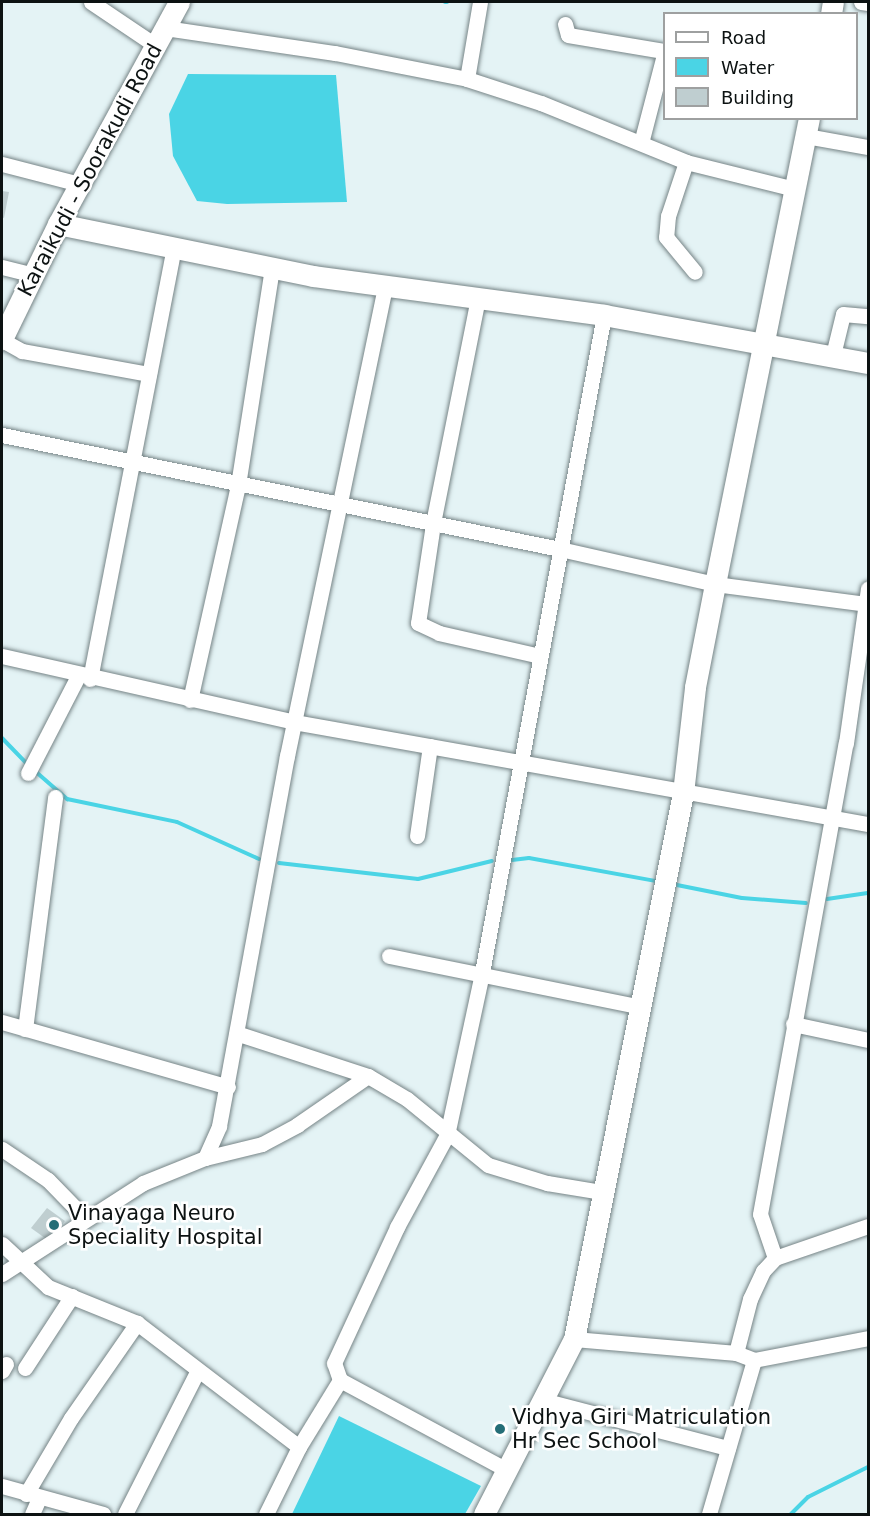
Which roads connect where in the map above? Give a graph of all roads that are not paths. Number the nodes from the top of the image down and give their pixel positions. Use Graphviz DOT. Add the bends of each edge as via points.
graph roads {
  1 [pos="91,2"];
  2 [pos="179,2"];
  3 [pos="480,2"];
  4 [pos="861,2"];
  5 [pos="868,3"];
  6 [pos="565,24"];
  7 [pos="160,37"];
  8 [pos="663,53"];
  9 [pos="663,57"];
  10 [pos="467,79"];
  11 [pos="808,127"];
  12 [pos="641,143"];
  13 [pos="868,147"];
  14 [pos="686,162"];
  15 [pos="2,164"];
  16 [pos="80,184"];
  17 [pos="795,189"];
  18 [pos="58,224"];
  19 [pos="174,248"];
  20 [pos="2,267"];
  21 [pos="272,268"];
  22 [pos="695,272"];
  23 [pos="33,275"];
  24 [pos="385,285"];
  25 [pos="478,298"];
  26 [pos="604,315"];
  27 [pos="868,316"];
  28 [pos="2,339"];
  29 [pos="764,342"];
  30 [pos="832,355"];
  31 [pos="868,363"];
  32 [pos="149,374"];
  33 [pos="2,435"];
  34 [pos="132,463"];
  35 [pos="238,485"];
  36 [pos="338,506"];
  37 [pos="433,524"];
  38 [pos="560,549"];
  39 [pos="715,584"];
  40 [pos="867,596"];
  41 [pos="2,656"];
  42 [pos="540,656"];
  43 [pos="84,678"];
  44 [pos="190,700"];
  45 [pos="294,722"];
  46 [pos="430,746"];
  47 [pos="520,761"];
  48 [pos="28,772"];
  49 [pos="683,793"];
  50 [pos="55,797"];
  51 [pos="831,817"];
  52 [pos="868,824"];
  53 [pos="417,836"];
  54 [pos="389,956"];
  55 [pos="481,978"];
  56 [pos="642,1007"];
  57 [pos="2,1022"];
  58 [pos="794,1024"];
  59 [pos="25,1029"];
  60 [pos="239,1034"];
  61 [pos="868,1040"];
  62 [pos="368,1076"];
  63 [pos="228,1087"];
  64 [pos="447,1135"];
  65 [pos="2,1149"];
  66 [pos="205,1158"];
  67 [pos="602,1192"];
  68 [pos="86,1219"];
  69 [pos="868,1226"];
  70 [pos="2,1244"];
  71 [pos="775,1258"];
  72 [pos="22,1261"];
  73 [pos="2,1274"];
  74 [pos="72,1296"];
  75 [pos="137,1323"];
  76 [pos="868,1338"];
  77 [pos="574,1339"];
  78 [pos="735,1353"];
  79 [pos="754,1360"];
  80 [pos="25,1368"];
  81 [pos="198,1370"];
  82 [pos="340,1380"];
  83 [pos="542,1401"];
  84 [pos="299,1447"];
  85 [pos="728,1448"];
  86 [pos="507,1470"];
  87 [pos="2,1486"];
  88 [pos="32,1496"];
  89 [pos="32,1515"];
  90 [pos="103,1515"];
  91 [pos="125,1515"];
  92 [pos="266,1515"];
  93 [pos="484,1515"];
  94 [pos="709,1515"];
  1 -- 7 [label="street"];
  2 -- 7 [label="street, Karaikudi - Soorakudi Road"];
  3 -- 10 [label="street"];
  4 -- 5 [label="street"];
  6 -- 8 [label="street" via="568,35"];
  7 -- 10 [label="street" via="335,53"];
  7 -- 16 [label="street, Karaikudi - Soorakudi Road"];
  9 -- 12 [label="street"];
  10 -- 12 [label="street" via="541,103"];
  11 -- 13 [label="street"];
  11 -- 17 [label="street"];
  12 -- 14 [label="street"];
  14 -- 17 [label="street"];
  14 -- 22 [label="street" via="668,216 666,237"];
  15 -- 16 [label="street"];
  16 -- 18 [label="street, Karaikudi - Soorakudi Road"];
  17 -- 29 [label="street"];
  18 -- 19 [label="street"];
  18 -- 23 [label="street, Karaikudi - Soorakudi Road"];
  19 -- 21 [label="street"];
  19 -- 32 [label="street"];
  20 -- 23 [label="street"];
  21 -- 24 [label="street"];
  21 -- 35 [label="street"];
  23 -- 28 [label="street, Karaikudi - Soorakudi Road"];
  24 -- 25 [label="street"];
  24 -- 36 [label="street"];
  25 -- 26 [label="street"];
  25 -- 37 [label="street"];
  26 -- 29 [label="street"];
  26 -- 38 [label="street"];
  27 -- 30 [label="street" via="843,314"];
  28 -- 32 [label="street" via="22,351"];
  29 -- 30 [label="street"];
  29 -- 39 [label="street"];
  30 -- 31 [label="street"];
  32 -- 34 [label="street"];
  33 -- 34 [label="street"];
  34 -- 35 [label="street"];
  34 -- 43 [label="street"];
  35 -- 36 [label="street"];
  35 -- 44 [label="street"];
  36 -- 37 [label="street"];
  36 -- 45 [label="street"];
  37 -- 38 [label="street"];
  37 -- 42 [label="street" via="419,607 421,627"];
  38 -- 39 [label="street"];
  38 -- 42 [label="street"];
  39 -- 40 [label="street"];
  39 -- 49 [label="street" via="695,687"];
  40 -- 51 [label="street"];
  41 -- 43 [label="street"];
  42 -- 47 [label="street"];
  43 -- 44 [label="street"];
  43 -- 48 [label="street"];
  44 -- 45 [label="street"];
  45 -- 46 [label="street"];
  45 -- 60 [label="street"];
  46 -- 47 [label="street"];
  46 -- 53 [label="street"];
  47 -- 49 [label="street"];
  47 -- 55 [label="street"];
  49 -- 51 [label="street"];
  49 -- 56 [label="street"];
  50 -- 59 [label="street"];
  51 -- 52 [label="street"];
  51 -- 58 [label="street"];
  54 -- 55 [label="street"];
  55 -- 56 [label="street"];
  55 -- 64 [label="street"];
  56 -- 67 [label="street"];
  57 -- 59 [label="street"];
  58 -- 61 [label="street"];
  58 -- 71 [label="street" via="760,1214"];
  59 -- 63 [label="street"];
  60 -- 62 [label="street"];
  60 -- 63 [label="street"];
  62 -- 64 [label="street" via="407,1099"];
  62 -- 66 [label="street" via="262,1144"];
  63 -- 66 [label="street" via="219,1126"];
  64 -- 67 [label="street" via="488,1165 547,1183"];
  64 -- 82 [label="street" via="349,1326 334,1363"];
  65 -- 68 [label="street" via="48,1180"];
  66 -- 68 [label="street" via="143,1183"];
  67 -- 77 [label="street"];
  68 -- 72 [label="street"];
  69 -- 71 [label="street"];
  70 -- 72 [label="street"];
  71 -- 78 [label="street" via="763,1271 750,1299"];
  72 -- 73 [label="street"];
  72 -- 74 [label="street" via="48,1287"];
  74 -- 75 [label="street"];
  74 -- 80 [label="street"];
  75 -- 81 [label="street"];
  75 -- 88 [label="street" via="71,1419"];
  76 -- 79 [label="street"];
  77 -- 78 [label="street"];
  77 -- 83 [label="street"];
  78 -- 79 [label="street"];
  79 -- 85 [label="street"];
  81 -- 84 [label="street"];
  81 -- 91 [label="street"];
  82 -- 84 [label="street"];
  82 -- 86 [label="street"];
  83 -- 85 [label="street"];
  83 -- 86 [label="street"];
  84 -- 92 [label="street"];
  85 -- 94 [label="street"];
  86 -- 93 [label="street"];
  87 -- 88 [label="street"];
  88 -- 89 [label="street"];
  88 -- 90 [label="street"];
}
